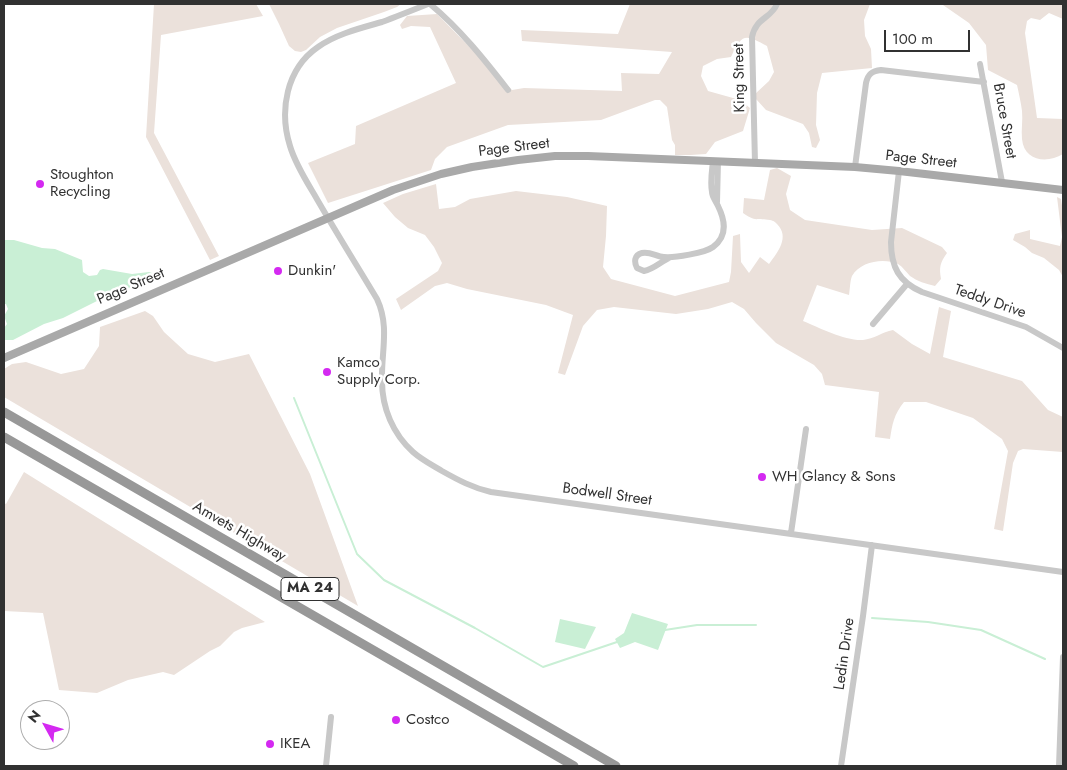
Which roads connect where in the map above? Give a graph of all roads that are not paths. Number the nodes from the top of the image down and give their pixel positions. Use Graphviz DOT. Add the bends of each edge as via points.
graph roads {
  1 [pos="429,4"];
  2 [pos="777,4"];
  3 [pos="980,64"];
  4 [pos="984,82"];
  5 [pos="508,90"];
  6 [pos="716,161"];
  7 [pos="755,163"];
  8 [pos="855,167"];
  9 [pos="899,171"];
  10 [pos="1002,182"];
  11 [pos="1063,190"];
  12 [pos="328,218"];
  13 [pos="654,254"];
  14 [pos="672,257"];
  15 [pos="654,267"];
  16 [pos="907,284"];
  17 [pos="873,324"];
  18 [pos="1063,348"];
  19 [pos="4,358"];
  20 [pos="4,412"];
  21 [pos="806,429"];
  22 [pos="4,437"];
  23 [pos="791,533"];
  24 [pos="872,545"];
  25 [pos="1063,572"];
  26 [pos="1063,656"];
  27 [pos="331,717"];
  28 [pos="326,766"];
  29 [pos="574,766"];
  30 [pos="616,766"];
  31 [pos="841,766"];
  32 [pos="1059,766"];
  1 -- 5 [label="street" via="471,44"];
  1 -- 12 [label="street, Bodwell Street" via="328,40 306,57 292,80 285,108 290,145"];
  2 -- 7 [label="street, King Street" via="757,23 752,37"];
  3 -- 4 [label="street, Bruce Street"];
  4 -- 8 [label="street" via="873,71 866,83"];
  4 -- 10 [label="street, Bruce Street"];
  6 -- 7 [label="main road, Page Street"];
  6 -- 12 [label="main road, Page Street" via="571,156 502,162 416,182"];
  6 -- 14 [label="street" via="712,191 723,218 723,234 706,251"];
  7 -- 8 [label="main road, Page Street"];
  8 -- 9 [label="main road, Page Street"];
  9 -- 10 [label="main road, Page Street"];
  9 -- 16 [label="street" via="891,253 896,271"];
  10 -- 11 [label="main road, Page Street"];
  12 -- 19 [label="main road, Page Street"];
  12 -- 23 [label="street, Bodwell Street" via="376,299 382,315 385,337 382,388 387,414 403,442 423,460 459,481 484,490"];
  13 -- 14 [label="street"];
  13 -- 15 [label="street" via="658,261"];
  13 -- 15 [label="street" via="640,254 635,262 642,271"];
  14 -- 15 [label="street"];
  16 -- 17 [label="street"];
  16 -- 18 [label="street, Teddy Drive" via="1026,327"];
  20 -- 30 [label="highway, Amvets Highway / MA 24"];
  21 -- 23 [label="street"];
  22 -- 29 [label="highway, MA 24"];
  23 -- 24 [label="street, Bodwell Street"];
  24 -- 25 [label="street, Bodwell Street"];
  24 -- 31 [label="street, Ledin Drive"];
  26 -- 32 [label="street"];
  27 -- 28 [label="street"];
}
